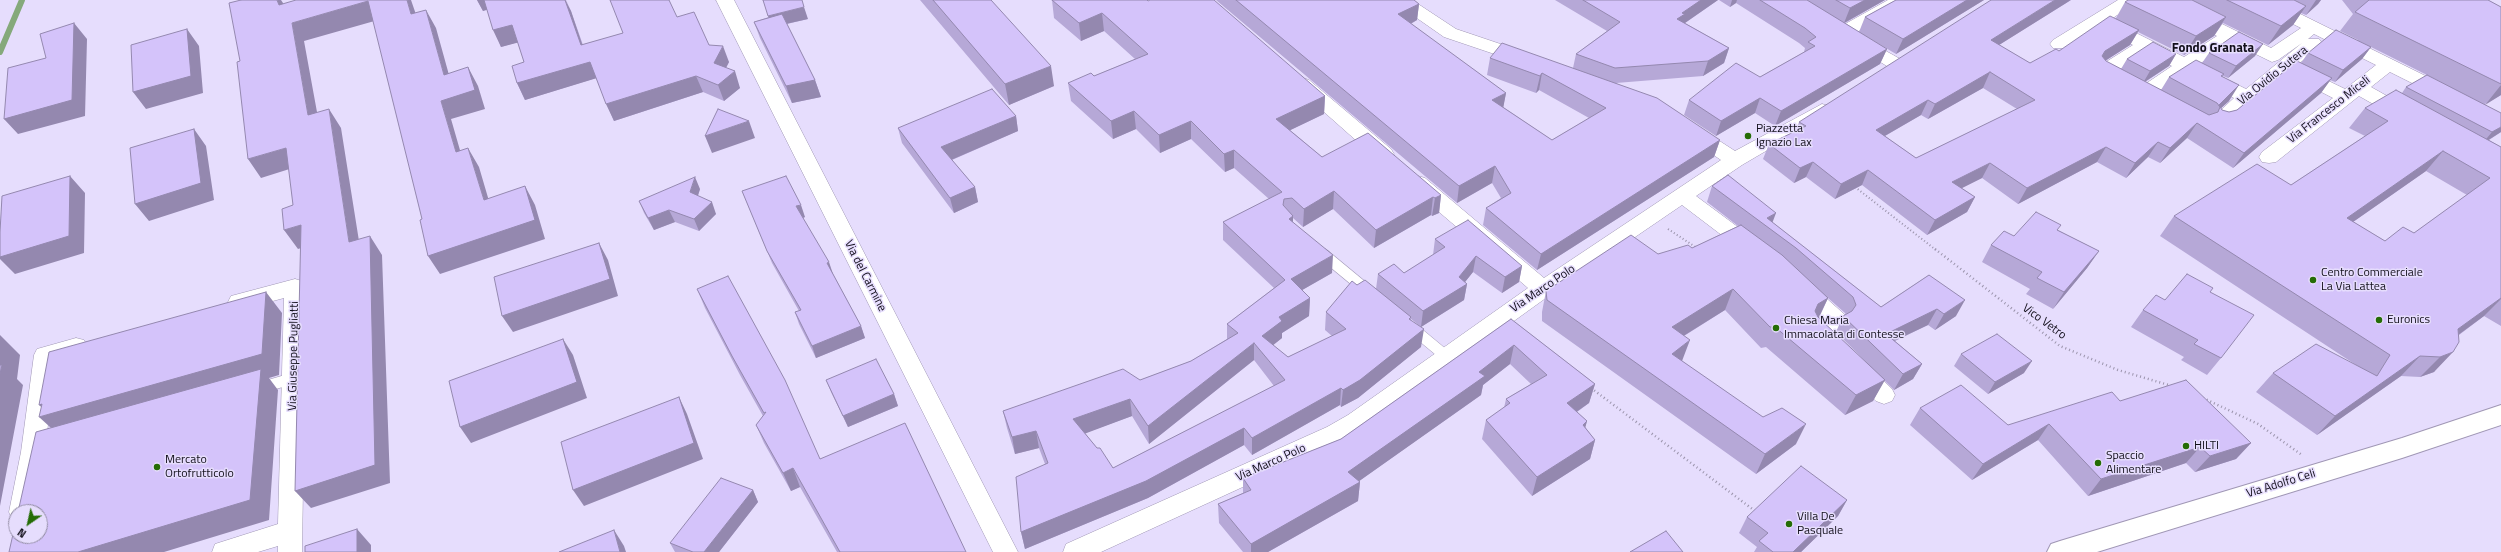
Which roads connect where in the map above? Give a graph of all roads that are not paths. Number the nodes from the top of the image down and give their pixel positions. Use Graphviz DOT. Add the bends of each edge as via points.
graph roads {
  1 [pos="725,0"];
  2 [pos="1400,0"];
  3 [pos="1901,0"];
  4 [pos="2130,0"];
  5 [pos="2160,0"];
  6 [pos="2259,0"];
  7 [pos="2098,20"];
  8 [pos="2320,30"];
  9 [pos="2230,35"];
  10 [pos="2059,44"];
  11 [pos="2145,44"];
  12 [pos="1915,52"];
  13 [pos="2278,61"];
  14 [pos="1537,63"];
  15 [pos="1896,64"];
  16 [pos="2389,64"];
  17 [pos="2185,65"];
  18 [pos="1288,72"];
  19 [pos="1876,76"];
  20 [pos="2144,93"];
  21 [pos="2352,93"];
  22 [pos="2247,97"];
  23 [pos="1837,101"];
  24 [pos="2461,101"];
  25 [pos="2164,104"];
  26 [pos="2219,120"];
  27 [pos="1678,121"];
  28 [pos="2421,122"];
  29 [pos="2269,157"];
  30 [pos="1735,160"];
  31 [pos="1683,196"];
  32 [pos="1317,248"];
  33 [pos="1769,261"];
  34 [pos="1786,275"];
  35 [pos="1543,289"];
  36 [pos="1376,298"];
  37 [pos="219,308"];
  38 [pos="1405,322"];
  39 [pos="98,340"];
  40 [pos="1447,357"];
  41 [pos="294,378"];
  42 [pos="248,391"];
  43 [pos="1884,395"];
  44 [pos="2501,415"];
  45 [pos="24,504"];
  46 [pos="291,542"];
  47 [pos="224,552"];
  48 [pos="1006,552"];
  49 [pos="1075,552"];
  50 [pos="2060,552"];
  1 -- 48 [label="street, Via del Carmine"];
  2 -- 14 [label="street" via="1450,32"];
  3 -- 15 [label="street" via="1838,28"];
  4 -- 7 [label="street"];
  5 -- 9 [label="street"];
  6 -- 8 [label="street"];
  7 -- 10 [label="street"];
  7 -- 11 [label="street"];
  8 -- 13 [label="street, Via Ovidio Sutera"];
  8 -- 16 [label="street"];
  9 -- 13 [label="street"];
  9 -- 17 [label="street"];
  11 -- 17 [label="street"];
  11 -- 20 [label="street" via="2104,71"];
  12 -- 15 [label="street"];
  13 -- 21 [label="street"];
  13 -- 22 [label="street, Via Ovidio Sutera"];
  15 -- 19 [label="street"];
  16 -- 21 [label="street, Via Francesco Miceli"];
  16 -- 24 [label="street"];
  17 -- 20 [label="street"];
  17 -- 22 [label="street"];
  18 -- 35 [label="street"];
  20 -- 25 [label="street"];
  21 -- 28 [label="street"];
  21 -- 29 [label="street, Via Francesco Miceli"];
  22 -- 26 [label="street, Via Ovidio Sutera"];
  23 -- 30 [label="street, Via Marco Polo"];
  27 -- 30 [label="street"];
  30 -- 31 [label="street, Via Marco Polo"];
  31 -- 33 [label="street"];
  31 -- 35 [label="street, Via Marco Polo"];
  32 -- 36 [label="lane"];
  34 -- 43 [label="street" via="1836,320 1818,331"];
  35 -- 40 [label="street, Via Marco Polo"];
  37 -- 41 [label="street, Via Giuseppe Pugliatti" via="296,287"];
  38 -- 40 [label="lane"];
  39 -- 45 [label="street" via="44,355 41,450"];
  40 -- 49 [label="street, Via Marco Polo" via="1335,434"];
  41 -- 42 [label="lane"];
  41 -- 46 [label="street, Via Giuseppe Pugliatti"];
  44 -- 50 [label="main road, Via Adolfo Celi"];
  46 -- 47 [label="street, Via Giuseppe Pugliatti"];
}
